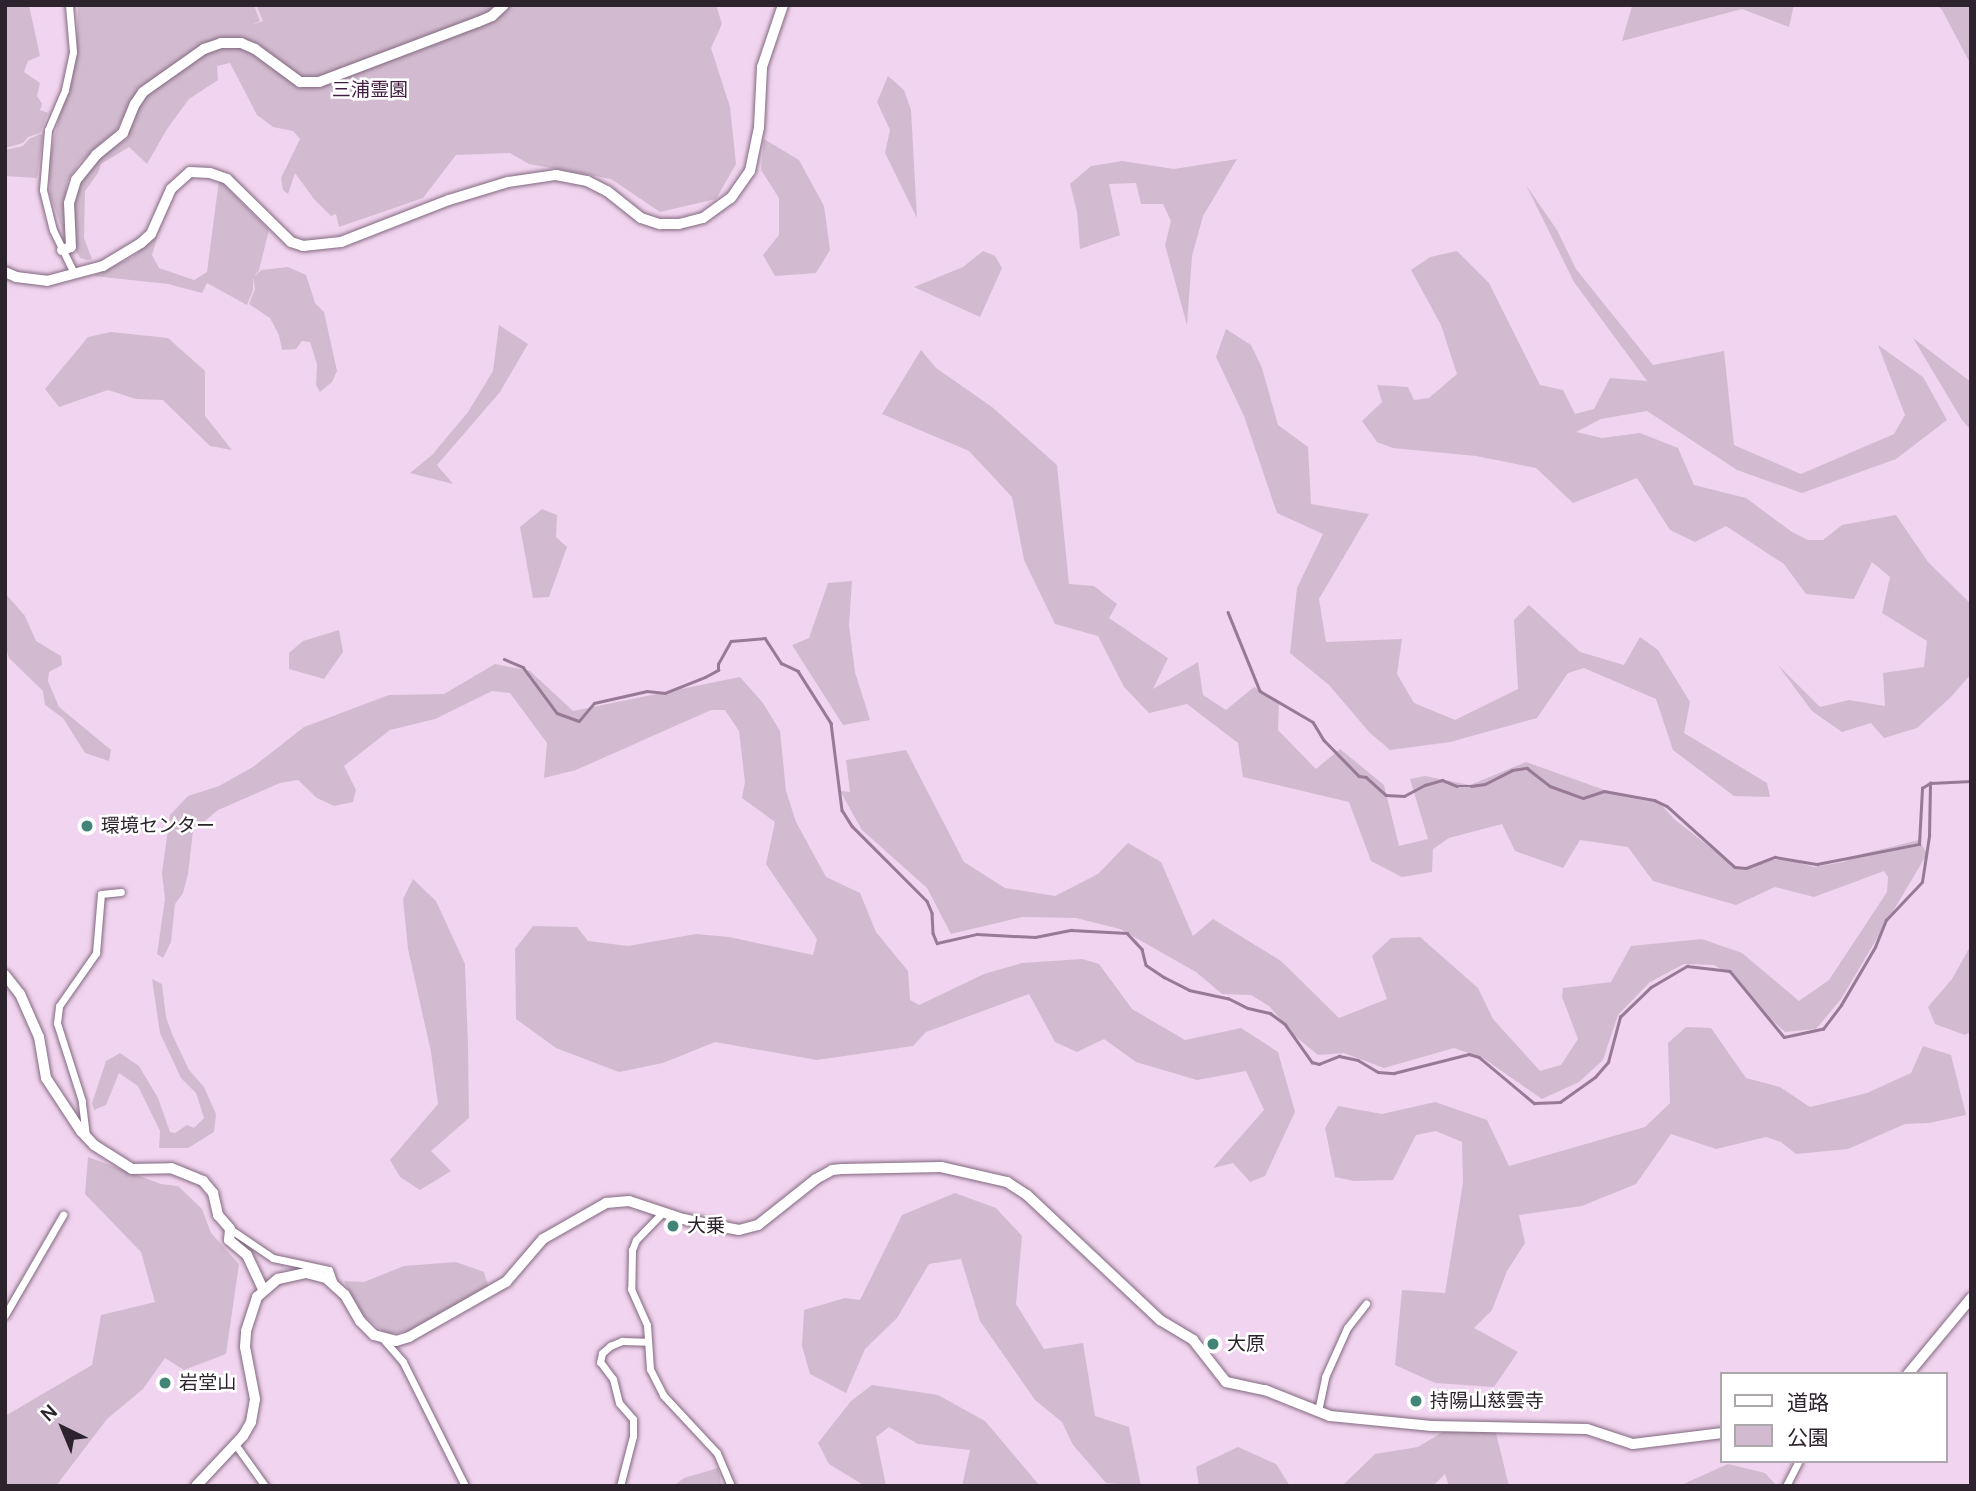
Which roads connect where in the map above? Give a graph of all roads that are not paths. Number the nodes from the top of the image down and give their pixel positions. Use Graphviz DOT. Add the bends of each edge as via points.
graph roads {
  1 [pos="69,5"];
  2 [pos="504,5"];
  3 [pos="783,5"];
  4 [pos="62,250"];
  5 [pos="5,272"];
  6 [pos="74,273"];
  7 [pos="121,892"];
  8 [pos="5,975"];
  9 [pos="86,1137"];
  10 [pos="663,1212"];
  11 [pos="63,1215"];
  12 [pos="230,1229"];
  13 [pos="334,1284"];
  14 [pos="263,1289"];
  15 [pos="1971,1298"];
  16 [pos="1366,1304"];
  17 [pos="5,1315"];
  18 [pos="384,1340"];
  19 [pos="648,1342"];
  20 [pos="1910,1372"];
  21 [pos="1318,1411"];
  22 [pos="1720,1433"];
  23 [pos="235,1444"];
  24 [pos="1798,1463"];
  25 [pos="197,1486"];
  26 [pos="265,1486"];
  27 [pos="465,1486"];
  28 [pos="620,1486"];
  29 [pos="731,1486"];
  30 [pos="1786,1486"];
  1 -- 4 [label="street" via="73,52 65,90 48,130 43,190"];
  2 -- 4 [label="street" via="478,22 319,82 300,82 241,43 204,49 143,92 123,133 96,155 76,180 69,202 71,247"];
  3 -- 6 [label="street" via="762,67 758,136 750,171 731,198 702,218 660,224 628,211 607,191 587,181 556,175 484,189 341,242 303,246 291,242 227,179 190,172 171,189 151,234 141,243 103,266"];
  4 -- 6 [label="street"];
  5 -- 6 [label="street" via="47,281"];
  7 -- 9 [label="street" via="101,894 96,953 59,1006 57,1024 82,1101"];
  8 -- 9 [label="street" via="20,995 39,1037 46,1078"];
  9 -- 12 [label="street" via="132,1169 171,1168 195,1177 213,1193 218,1214"];
  10 -- 18 [label="street" via="629,1201 606,1202 543,1239 496,1288 409,1337"];
  10 -- 19 [label="street" via="632,1250 631,1289 647,1325"];
  10 -- 21 [label="street" via="729,1229 748,1228 767,1219 825,1173 842,1169 950,1168 1007,1182 1027,1195 1160,1320 1194,1340 1226,1382 1265,1390"];
  11 -- 17 [label="street"];
  12 -- 13 [label="street" via="273,1258 329,1270"];
  12 -- 14 [label="street" via="229,1240 247,1255"];
  13 -- 14 [label="street" via="315,1274 296,1273"];
  13 -- 18 [label="street" via="360,1321"];
  14 -- 23 [label="street" via="246,1331 254,1411"];
  15 -- 20 [label="street"];
  16 -- 21 [label="street" via="1347,1328 1325,1377"];
  18 -- 27 [label="street" via="403,1362"];
  19 -- 28 [label="street" via="622,1341 602,1353 600,1362 613,1378 619,1403 633,1419"];
  19 -- 29 [label="street" via="656,1383 718,1453"];
  21 -- 22 [label="street" via="1344,1418 1432,1426 1587,1429 1633,1444"];
  23 -- 25 [label="street"];
  23 -- 26 [label="street"];
  24 -- 30 [label="street"];
}
